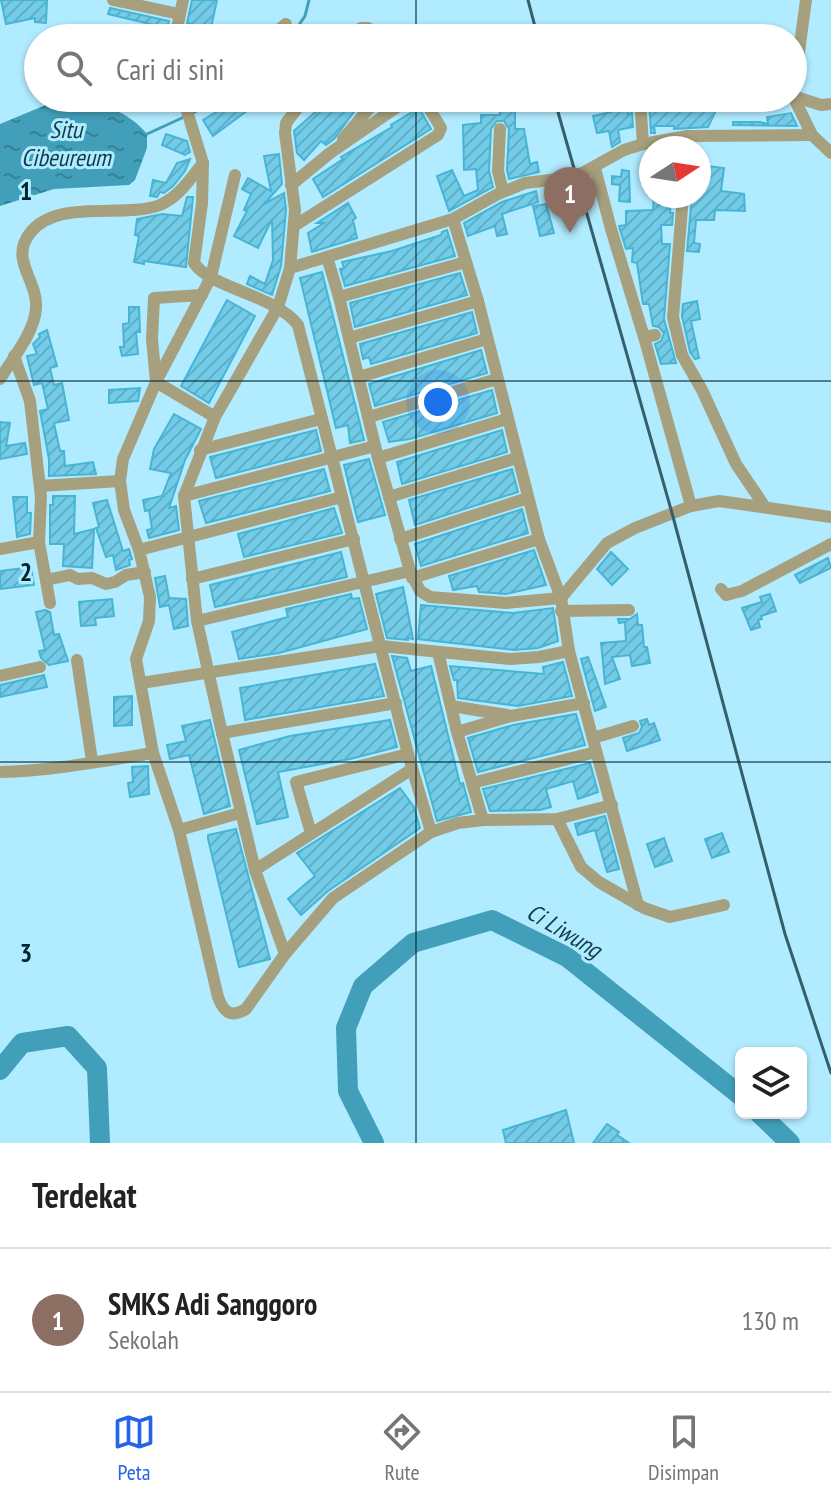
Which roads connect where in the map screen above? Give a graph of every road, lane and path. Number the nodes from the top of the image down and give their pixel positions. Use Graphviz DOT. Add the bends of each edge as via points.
graph roads {
  1 [pos="113,0"];
  2 [pos="183,0"];
  3 [pos="806,0"];
  4 [pos="179,14"];
  5 [pos="177,24"];
  6 [pos="803,24"];
  7 [pos="807,100"];
  8 [pos="831,104"];
  9 [pos="187,112"];
  10 [pos="294,112"];
  11 [pos="366,112"];
  12 [pos="390,112"];
  13 [pos="433,112"];
  14 [pos="641,112"];
  15 [pos="801,112"];
  16 [pos="500,129"];
  17 [pos="812,135"];
  18 [pos="642,136"];
  19 [pos="711,141"];
  20 [pos="639,145"];
  21 [pos="330,153"];
  22 [pos="831,153"];
  23 [pos="203,163"];
  24 [pos="595,168"];
  25 [pos="235,175"];
  26 [pos="291,185"];
  27 [pos="503,191"];
  28 [pos="682,208"];
  29 [pos="453,219"];
  30 [pos="294,226"];
  31 [pos="327,257"];
  32 [pos="466,262"];
  33 [pos="290,268"];
  34 [pos="211,277"];
  35 [pos="202,295"];
  36 [pos="339,297"];
  37 [pos="478,301"];
  38 [pos="278,307"];
  39 [pos="349,338"];
  40 [pos="487,339"];
  41 [pos="14,356"];
  42 [pos="359,377"];
  43 [pos="0,379"];
  44 [pos="497,379"];
  45 [pos="156,382"];
  46 [pos="215,417"];
  47 [pos="369,417"];
  48 [pos="321,419"];
  49 [pos="507,419"];
  50 [pos="200,450"];
  51 [pos="376,452"];
  52 [pos="331,458"];
  53 [pos="517,458"];
  54 [pos="120,481"];
  55 [pos="40,486"];
  56 [pos="184,496"];
  57 [pos="342,497"];
  58 [pos="389,497"];
  59 [pos="528,498"];
  60 [pos="691,506"];
  61 [pos="765,507"];
  62 [pos="831,517"];
  63 [pos="189,536"];
  64 [pos="354,539"];
  65 [pos="400,539"];
  66 [pos="539,539"];
  67 [pos="39,542"];
  68 [pos="831,544"];
  69 [pos="0,549"];
  70 [pos="139,550"];
  71 [pos="145,572"];
  72 [pos="411,575"];
  73 [pos="192,579"];
  74 [pos="46,580"];
  75 [pos="365,583"];
  76 [pos="721,589"];
  77 [pos="50,603"];
  78 [pos="561,605"];
  79 [pos="629,610"];
  80 [pos="197,621"];
  81 [pos="381,646"];
  82 [pos="569,651"];
  83 [pos="438,652"];
  84 [pos="77,660"];
  85 [pos="40,667"];
  86 [pos="209,673"];
  87 [pos="0,676"];
  88 [pos="141,683"];
  89 [pos="396,703"];
  90 [pos="584,703"];
  91 [pos="451,706"];
  92 [pos="511,716"];
  93 [pos="633,726"];
  94 [pos="457,732"];
  95 [pos="222,733"];
  96 [pos="593,738"];
  97 [pos="596,752"];
  98 [pos="153,753"];
  99 [pos="408,754"];
  100 [pos="92,761"];
  101 [pos="412,769"];
  102 [pos="0,772"];
  103 [pos="472,783"];
  104 [pos="612,805"];
  105 [pos="240,813"];
  106 [pos="557,819"];
  107 [pos="483,820"];
  108 [pos="179,830"];
  109 [pos="431,832"];
  110 [pos="311,833"];
  111 [pos="255,870"];
  112 [pos="638,905"];
  113 [pos="724,905"];
  114 [pos="285,954"];
  1 -- 4 [label="street"];
  2 -- 4 [label="street"];
  3 -- 6 [label="street"];
  4 -- 5 [label="street"];
  7 -- 8 [label="street"];
  9 -- 23 [label="street"];
  10 -- 26 [label="street" via="286,123"];
  11 -- 21 [label="street"];
  12 -- 21 [label="street"];
  13 -- 30 [label="street" via="441,128 438,135"];
  14 -- 18 [label="street"];
  15 -- 17 [label="street"];
  16 -- 27 [label="street" via="498,171"];
  17 -- 19 [label="street"];
  17 -- 22 [label="street"];
  20 -- 24 [label="street"];
  21 -- 26 [label="street"];
  23 -- 34 [label="street" via="194,256 198,269"];
  23 -- 41 [label="street" via="177,194 160,205 74,213 33,229 21,252 37,306"];
  24 -- 27 [label="street"];
  24 -- 60 [label="street" via="614,241 649,336"];
  25 -- 34 [label="street"];
  26 -- 30 [label="street"];
  27 -- 29 [label="street"];
  28 -- 61 [label="street" via="673,317 678,343 725,444"];
  29 -- 31 [label="street"];
  29 -- 32 [label="street"];
  30 -- 33 [label="street"];
  31 -- 33 [label="street"];
  31 -- 36 [label="street"];
  32 -- 36 [label="street"];
  32 -- 37 [label="street"];
  33 -- 38 [label="street"];
  34 -- 35 [label="street"];
  34 -- 38 [label="street"];
  35 -- 45 [label="street"];
  35 -- 45 [label="street" via="154,298"];
  36 -- 39 [label="street"];
  37 -- 39 [label="street"];
  37 -- 40 [label="street"];
  38 -- 46 [label="street"];
  38 -- 48 [label="street" via="298,325"];
  39 -- 42 [label="street"];
  40 -- 42 [label="street"];
  40 -- 44 [label="street"];
  41 -- 43 [label="street"];
  41 -- 55 [label="street" via="30,401"];
  42 -- 47 [label="street"];
  44 -- 47 [label="street"];
  44 -- 49 [label="street"];
  45 -- 46 [label="street"];
  45 -- 54 [label="street" via="123,459"];
  46 -- 50 [label="street"];
  47 -- 51 [label="street"];
  48 -- 50 [label="street"];
  48 -- 52 [label="street"];
  49 -- 51 [label="street"];
  49 -- 53 [label="street"];
  50 -- 56 [label="street"];
  51 -- 52 [label="street"];
  51 -- 58 [label="street"];
  52 -- 56 [label="street"];
  52 -- 57 [label="street"];
  53 -- 58 [label="street"];
  53 -- 59 [label="street"];
  54 -- 55 [label="street"];
  54 -- 70 [label="street"];
  55 -- 67 [label="street"];
  56 -- 63 [label="street"];
  57 -- 63 [label="street"];
  57 -- 64 [label="street"];
  58 -- 65 [label="street"];
  59 -- 65 [label="street"];
  59 -- 66 [label="street"];
  60 -- 61 [label="street" via="719,501"];
  60 -- 78 [label="street" via="607,543"];
  61 -- 62 [label="street"];
  63 -- 70 [label="street"];
  63 -- 73 [label="street"];
  64 -- 73 [label="street"];
  64 -- 75 [label="street"];
  65 -- 72 [label="street"];
  66 -- 72 [label="street"];
  66 -- 78 [label="street"];
  67 -- 69 [label="street"];
  67 -- 74 [label="street"];
  68 -- 76 [label="street" via="742,591 726,595"];
  70 -- 71 [label="street"];
  71 -- 74 [label="street" via="106,584 70,575"];
  71 -- 88 [label="street" via="151,608 136,659"];
  72 -- 75 [label="street"];
  72 -- 78 [label="street" via="430,597"];
  73 -- 80 [label="street"];
  74 -- 77 [label="street"];
  75 -- 80 [label="street"];
  75 -- 81 [label="street"];
  78 -- 79 [label="street"];
  78 -- 82 [label="street"];
  80 -- 86 [label="street"];
  81 -- 83 [label="street"];
  81 -- 86 [label="street"];
  81 -- 89 [label="street"];
  82 -- 83 [label="street" via="510,659"];
  82 -- 90 [label="street"];
  83 -- 91 [label="street"];
  84 -- 100 [label="street"];
  85 -- 87 [label="street"];
  86 -- 88 [label="street"];
  86 -- 95 [label="street"];
  88 -- 98 [label="street"];
  89 -- 95 [label="street"];
  89 -- 99 [label="street"];
  90 -- 92 [label="street"];
  90 -- 96 [label="street"];
  91 -- 92 [label="street"];
  91 -- 94 [label="street"];
  92 -- 94 [label="street"];
  93 -- 96 [label="street"];
  94 -- 103 [label="street"];
  95 -- 105 [label="street"];
  96 -- 97 [label="street"];
  97 -- 103 [label="street"];
  97 -- 104 [label="street"];
  98 -- 100 [label="street"];
  98 -- 108 [label="street"];
  99 -- 101 [label="street"];
  99 -- 110 [label="street" via="296,782"];
  100 -- 102 [label="street" via="59,769"];
  101 -- 109 [label="street"];
  101 -- 110 [label="street"];
  103 -- 107 [label="street"];
  104 -- 106 [label="street"];
  104 -- 112 [label="street"];
  105 -- 108 [label="street"];
  105 -- 111 [label="street"];
  106 -- 107 [label="street"];
  106 -- 112 [label="street" via="581,867"];
  107 -- 109 [label="street"];
  108 -- 114 [label="street" via="223,1010 238,1014 246,1009"];
  109 -- 114 [label="street" via="333,898"];
  110 -- 111 [label="street"];
  111 -- 114 [label="street"];
  112 -- 113 [label="street" via="670,917"];
}
